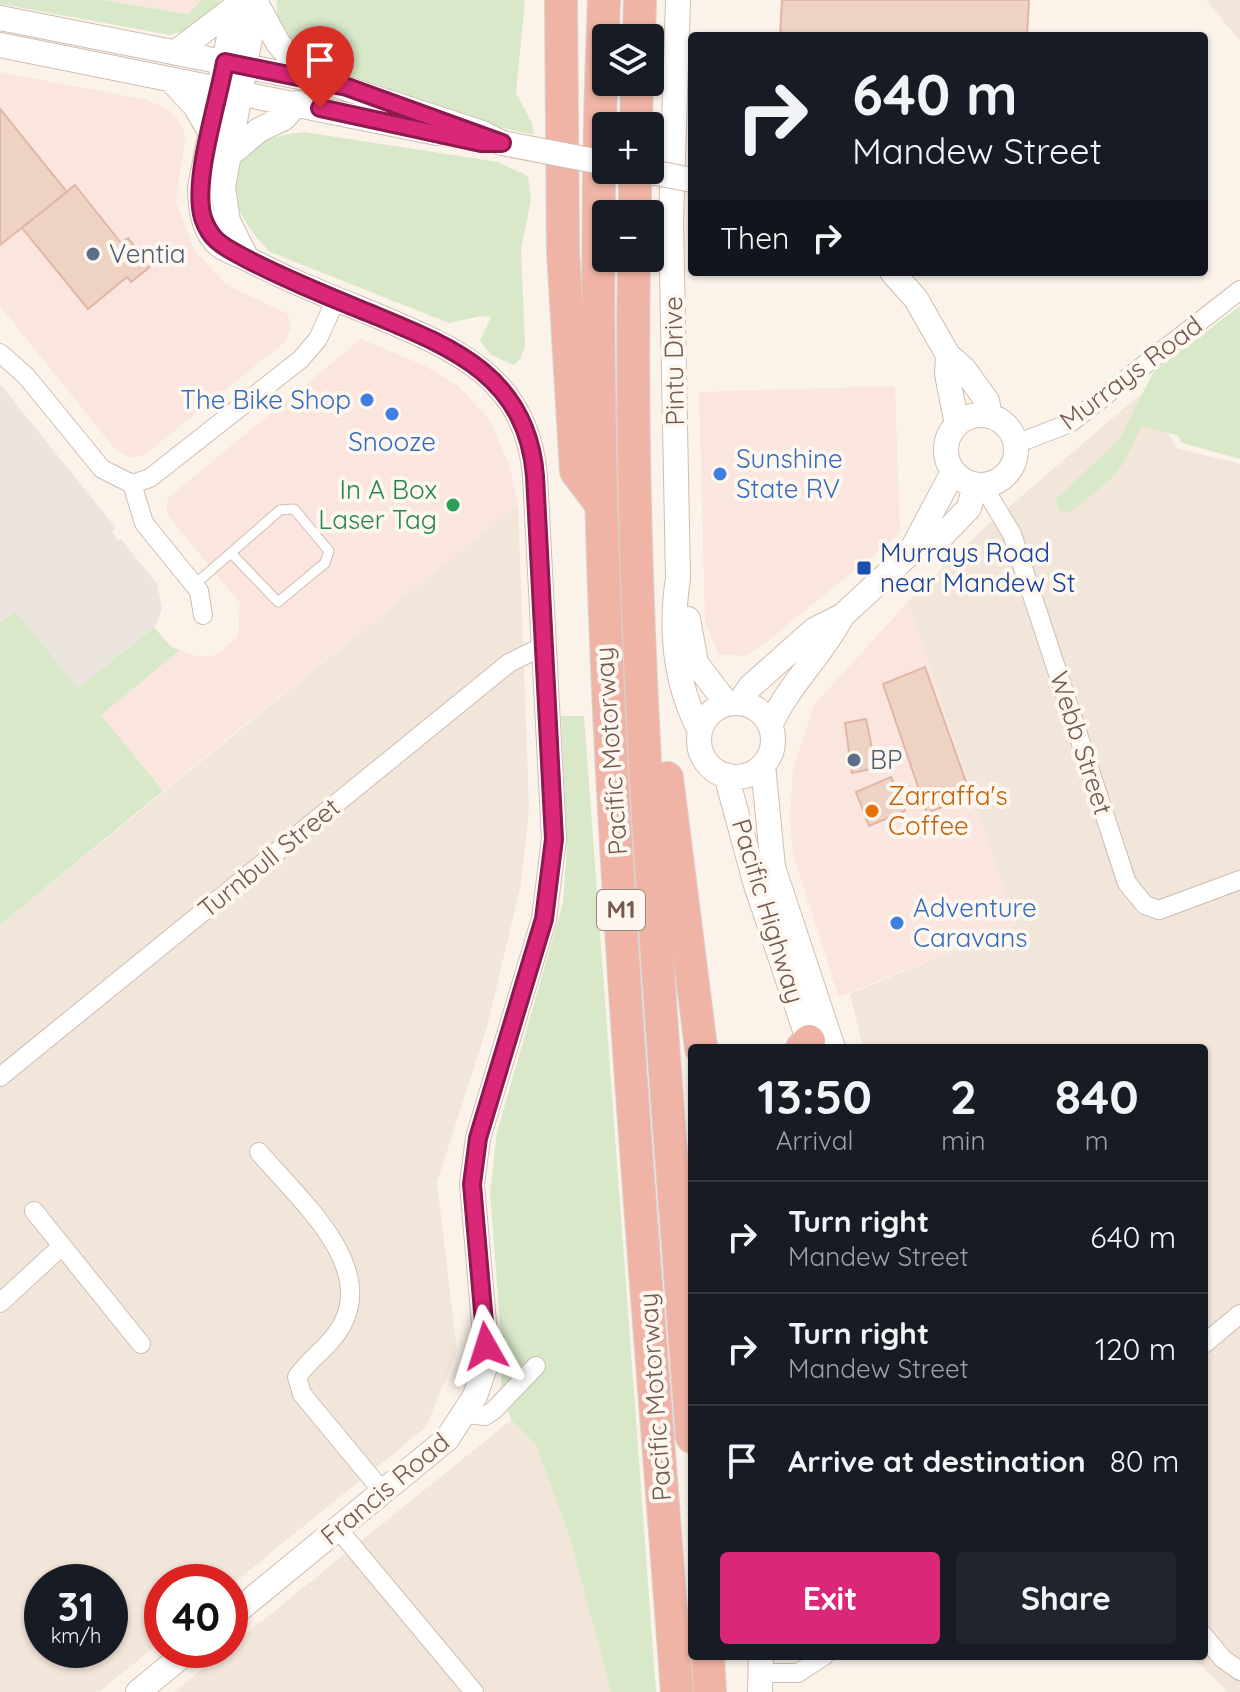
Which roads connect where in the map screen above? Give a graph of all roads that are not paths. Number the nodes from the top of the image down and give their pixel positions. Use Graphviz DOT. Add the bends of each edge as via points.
graph roads {
  1 [pos="561,0"];
  2 [pos="604,0"];
  3 [pos="640,0"];
  4 [pos="678,0"];
  5 [pos="246,3"];
  6 [pos="0,18"];
  7 [pos="639,24"];
  8 [pos="0,45"];
  9 [pos="176,52"];
  10 [pos="234,64"];
  11 [pos="307,77"];
  12 [pos="170,79"];
  13 [pos="230,90"];
  14 [pos="297,103"];
  15 [pos="211,133"];
  16 [pos="502,143"];
  17 [pos="228,156"];
  18 [pos="592,160"];
  19 [pos="664,175"];
  20 [pos="688,179"];
  21 [pos="247,259"];
  22 [pos="634,272"];
  23 [pos="896,276"];
  24 [pos="1240,290"];
  25 [pos="336,299"];
  26 [pos="0,353"];
  27 [pos="948,355"];
  28 [pos="990,416"];
  29 [pos="957,425"];
  30 [pos="1016,444"];
  31 [pos="953,472"];
  32 [pos="132,484"];
  33 [pos="979,485"];
  34 [pos="600,503"];
  35 [pos="231,553"];
  36 [pos="910,553"];
  37 [pos="678,578"];
  38 [pos="194,585"];
  39 [pos="203,615"];
  40 [pos="842,616"];
  41 [pos="543,646"];
  42 [pos="733,703"];
  43 [pos="770,726"];
  44 [pos="700,731"];
  45 [pos="645,732"];
  46 [pos="763,765"];
  47 [pos="726,775"];
  48 [pos="1240,880"];
  49 [pos="700,1044"];
  50 [pos="813,1044"];
  51 [pos="814,1044"];
  52 [pos="0,1077"];
  53 [pos="259,1152"];
  54 [pos="34,1211"];
  55 [pos="62,1246"];
  56 [pos="0,1303"];
  57 [pos="1240,1314"];
  58 [pos="1208,1341"];
  59 [pos="141,1344"];
  60 [pos="536,1366"];
  61 [pos="688,1377"];
  62 [pos="467,1414"];
  63 [pos="383,1492"];
  64 [pos="338,1529"];
  65 [pos="248,1602"];
  66 [pos="1208,1641"];
  67 [pos="708,1660"];
  68 [pos="730,1660"];
  69 [pos="818,1660"];
  70 [pos="167,1668"];
  71 [pos="1240,1671"];
  72 [pos="760,1674"];
  73 [pos="138,1692"];
  74 [pos="474,1692"];
  75 [pos="677,1692"];
  76 [pos="710,1692"];
  77 [pos="731,1692"];
  1 -- 34 [label="highway" via="565,304 576,471"];
  2 -- 34 [label="highway, Pacific Motorway / M1" via="598,242"];
  3 -- 7 [label="highway"];
  4 -- 37 [label="street, Pintu Drive" via="671,221"];
  5 -- 9 [label="street"];
  5 -- 10 [label="street"];
  5 -- 11 [label="street"];
  6 -- 9 [label="street"];
  8 -- 12 [label="street"];
  9 -- 10 [label="street"];
  10 -- 11 [label="street"];
  10 -- 13 [label="street"];
  11 -- 16 [label="street" via="364,92"];
  12 -- 13 [label="street"];
  12 -- 15 [label="street"];
  13 -- 14 [label="street"];
  13 -- 15 [label="street"];
  13 -- 17 [label="street"];
  14 -- 16 [label="street" via="481,143"];
  14 -- 17 [label="street"];
  15 -- 21 [label="street" via="201,179 203,216 217,244"];
  16 -- 18 [label="street, bridge"];
  17 -- 21 [label="street" via="224,206"];
  19 -- 20 [label="street, bridge"];
  21 -- 25 [label="street"];
  22 -- 45 [label="highway, Pacific Motorway / M1" via="634,457"];
  23 -- 27 [label="street" via="916,299"];
  24 -- 30 [label="street, Murrays Road" via="1076,419"];
  25 -- 32 [label="street" via="318,339 301,359 150,478"];
  25 -- 41 [label="street" via="463,354 492,379 516,412 529,438 534,466"];
  26 -- 32 [label="street" via="20,369 102,469"];
  27 -- 28 [label="street" via="987,401"];
  27 -- 29 [label="street"];
  28 -- 29 [label="street" via="967,418"];
  28 -- 30 [label="street" via="1007,426"];
  29 -- 31 [label="street" via="947,442"];
  30 -- 33 [label="street" via="1005,477"];
  31 -- 33 [label="street"];
  31 -- 36 [label="street"];
  32 -- 38 [label="street" via="144,523"];
  33 -- 36 [label="street" via="956,523 939,539"];
  33 -- 48 [label="street, Webb Street" via="1012,534 1127,883 1145,905 1159,910"];
  34 -- 75 [label="highway, Pacific Motorway / M1" via="609,728"];
  35 -- 35 [label="lane" via="287,507 329,551 325,563 278,602"];
  35 -- 38 [label="lane"];
  36 -- 40 [label="street"];
  37 -- 42 [label="street, Pintu Drive" via="696,663"];
  37 -- 44 [label="street, Pintu Drive" via="676,654 688,707"];
  38 -- 39 [label="street"];
  40 -- 42 [label="street" via="814,630"];
  40 -- 43 [label="street" via="827,645 788,689"];
  41 -- 52 [label="street, Turnbull Street" via="509,663"];
  41 -- 62 [label="street" via="554,839 544,919 478,1138 473,1221 486,1346 485,1367"];
  42 -- 43 [label="street" via="758,710"];
  42 -- 44 [label="street" via="710,714"];
  43 -- 46 [label="street" via="773,747"];
  44 -- 47 [label="street" via="702,753"];
  45 -- 49 [label="highway" via="666,770"];
  45 -- 61 [label="highway, Pacific Motorway / M1"];
  46 -- 47 [label="street" via="746,775"];
  46 -- 51 [label="street, Pacific Highway" via="773,867"];
  47 -- 50 [label="street, Pacific Highway" via="756,885"];
  53 -- 63 [label="street" via="342,1254 351,1277 342,1325 297,1377 302,1394"];
  54 -- 55 [label="street"];
  55 -- 56 [label="street"];
  55 -- 59 [label="street"];
  57 -- 58 [label="street"];
  60 -- 62 [label="street, Francis Road" via="494,1410 485,1416"];
  62 -- 63 [label="street, Francis Road" via="447,1439"];
  63 -- 64 [label="street, Francis Road"];
  64 -- 65 [label="street, Francis Road"];
  64 -- 74 [label="street"];
  66 -- 71 [label="street"];
  67 -- 76 [label="highway"];
  68 -- 77 [label="highway"];
  69 -- 72 [label="street" via="798,1673"];
  70 -- 73 [label="street"];
}
